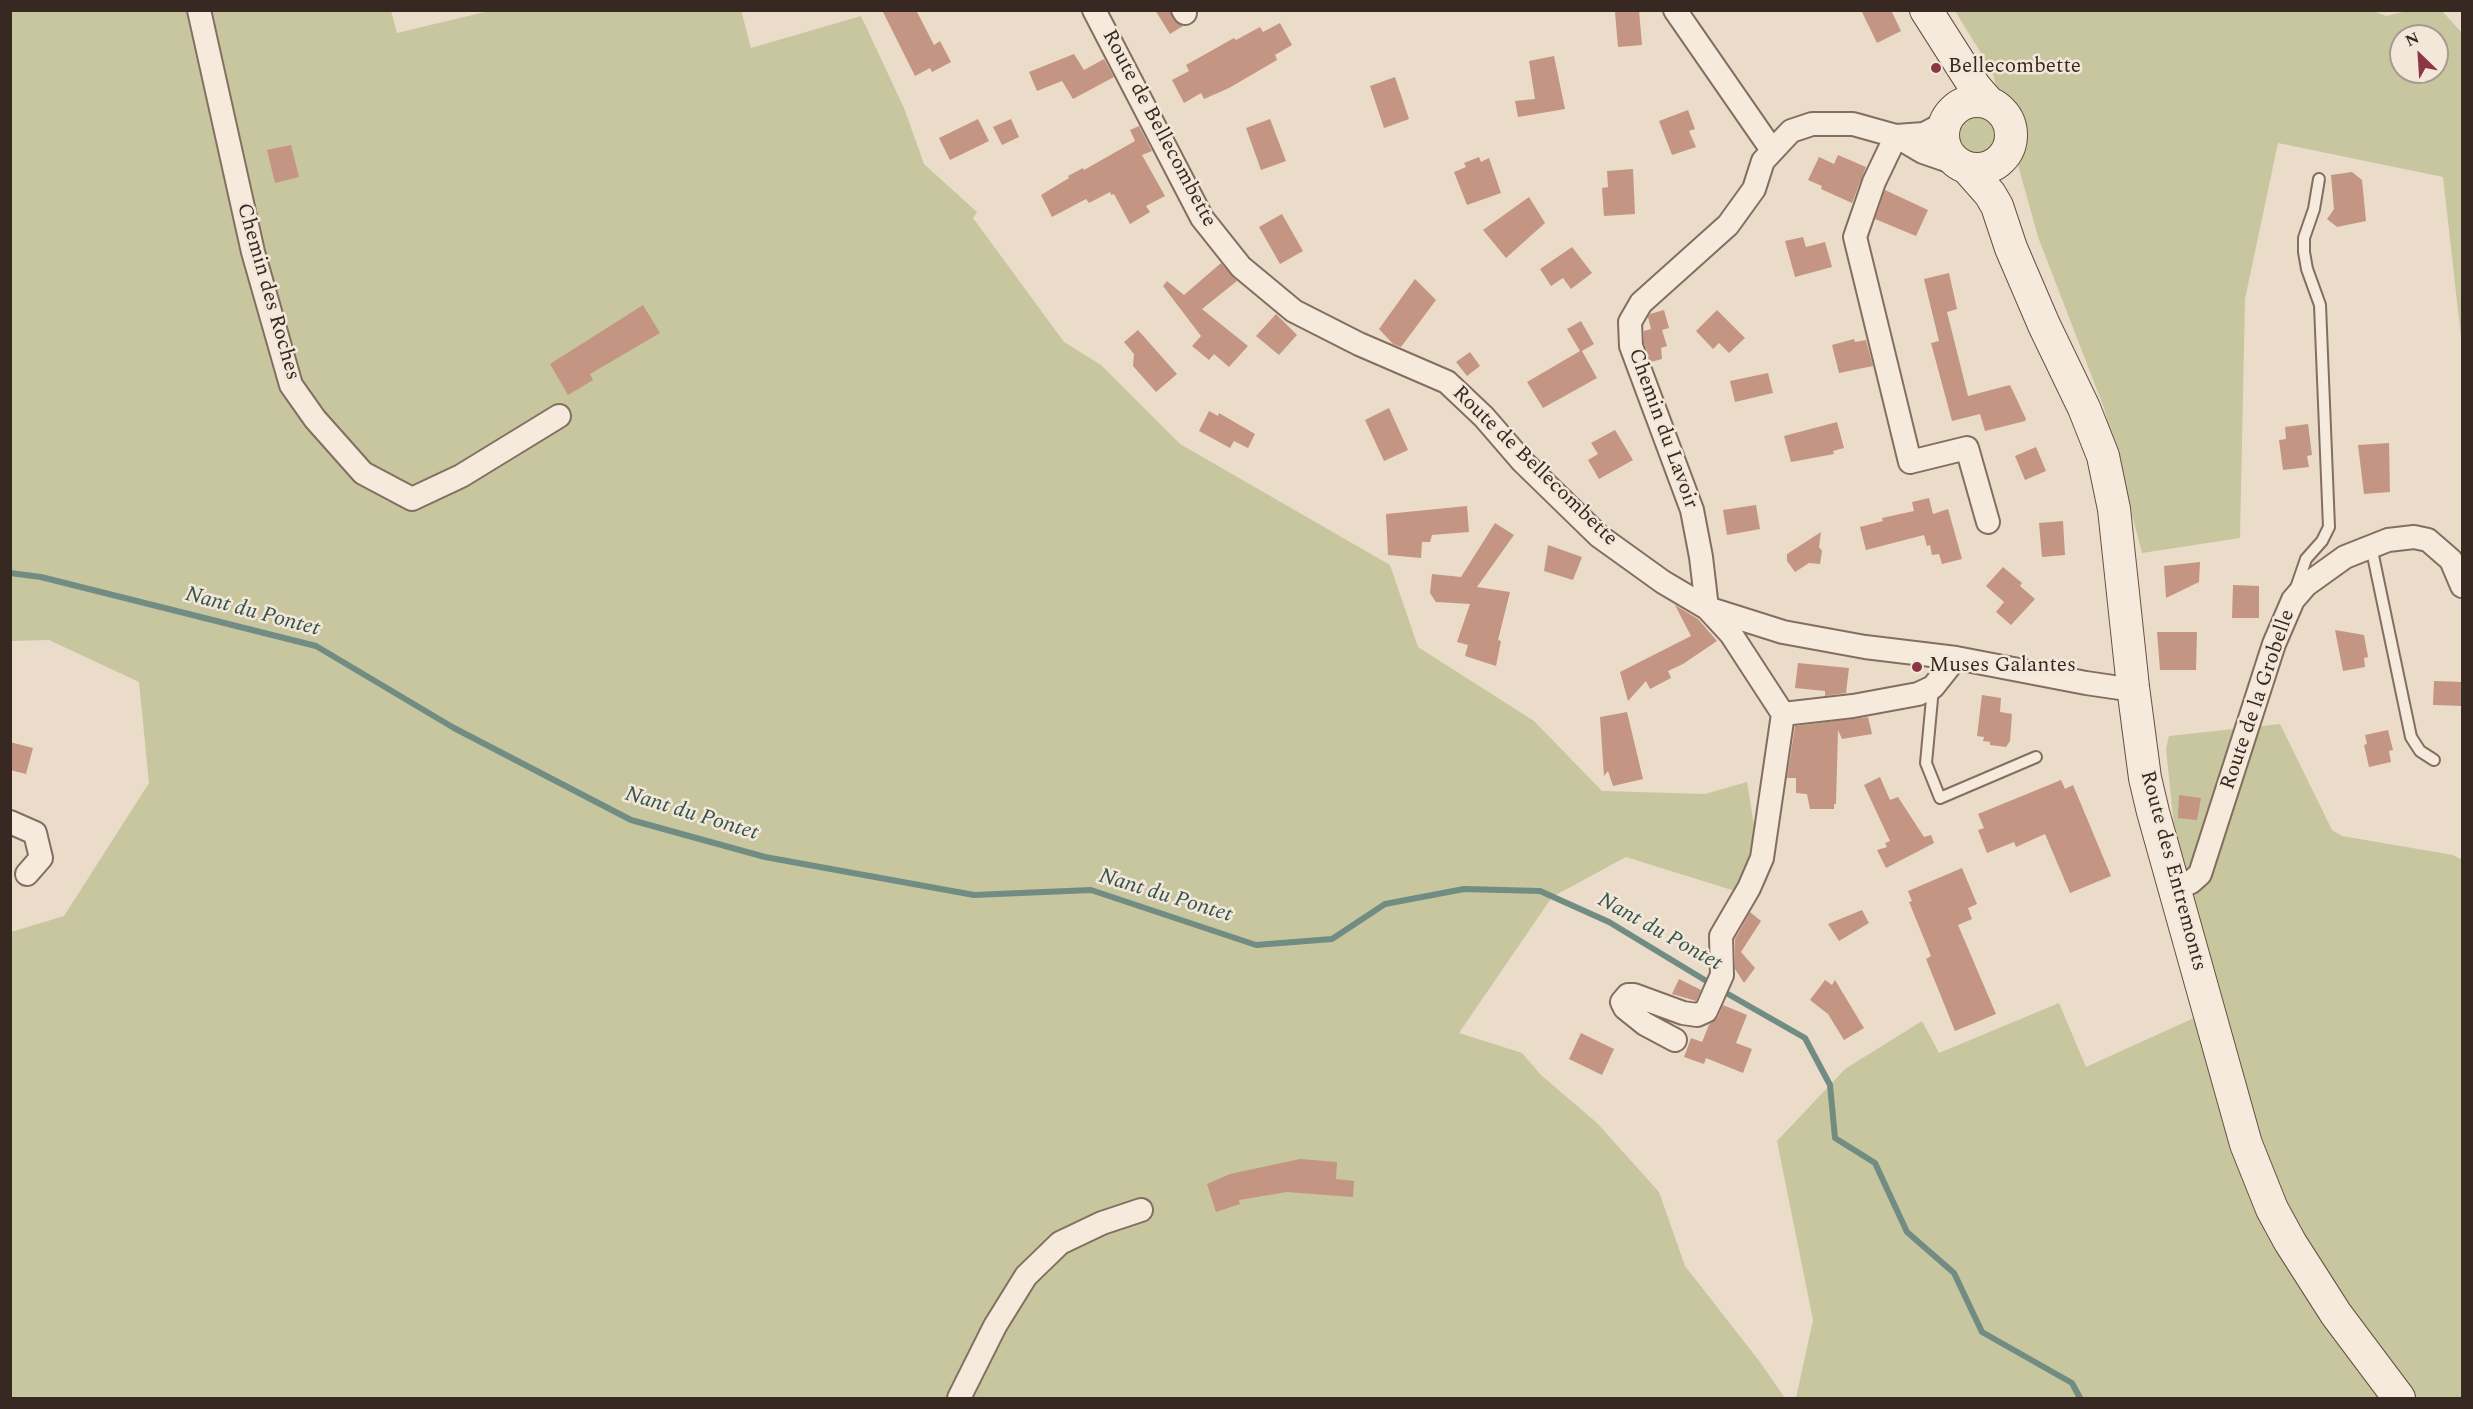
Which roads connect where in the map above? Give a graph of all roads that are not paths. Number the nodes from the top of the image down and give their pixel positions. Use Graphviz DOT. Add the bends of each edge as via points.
graph roads {
  1 [pos="199,10"];
  2 [pos="1094,10"];
  3 [pos="1675,10"];
  4 [pos="1989,103"];
  5 [pos="1947,119"];
  6 [pos="1896,136"];
  7 [pos="1772,150"];
  8 [pos="2007,151"];
  9 [pos="1963,166"];
  10 [pos="2319,179"];
  11 [pos="2038,310"];
  12 [pos="559,416"];
  13 [pos="1988,522"];
  14 [pos="2371,546"];
  15 [pos="2463,586"];
  16 [pos="2293,600"];
  17 [pos="1707,608"];
  18 [pos="1956,658"];
  19 [pos="1934,687"];
  20 [pos="2133,687"];
  21 [pos="1783,714"];
  22 [pos="2036,757"];
  23 [pos="2434,760"];
  24 [pos="10,822"];
  25 [pos="27,874"];
  26 [pos="2176,889"];
  27 [pos="1676,1041"];
  28 [pos="1141,1210"];
  29 [pos="959,1398"];
  30 [pos="2399,1398"];
  1 -- 12 [label="street, Chemin des Roches" via="253,252 291,385 315,419 363,473 412,499 461,476"];
  2 -- 17 [label="street, Route de Bellecombette" via="1202,218 1241,267 1294,311 1447,382 1599,536"];
  3 -- 7 [label="street"];
  4 -- 5 [label="main road" via="1962,104"];
  4 -- 5 [label="main road, Route des Entremonts" via="1926,10 1950,85"];
  4 -- 8 [label="main road, Route des Entremonts" via="2008,119 2012,135"];
  5 -- 6 [label="street, Chemin du Lavoir" via="1924,134"];
  5 -- 9 [label="main road, Route des Entremonts" via="1943,143 1949,155"];
  6 -- 7 [label="street, Chemin du Lavoir" via="1853,124 1812,124 1791,131"];
  6 -- 9 [label="street, Chemin du Lavoir" via="1923,152"];
  6 -- 13 [label="street" via="1874,182 1856,237 1860,257 1910,462 1967,448"];
  7 -- 17 [label="street, Chemin du Lavoir" via="1763,161 1754,189 1728,225 1641,303 1630,322 1630,346 1692,510"];
  8 -- 9 [label="main road" via="1994,165 1976,170"];
  8 -- 11 [label="main road, Route des Entremonts" via="2012,200"];
  9 -- 11 [label="main road, Route des Entremonts" via="1990,194"];
  10 -- 16 [label="lane" via="2304,252 2320,305 2329,527 2306,559"];
  11 -- 20 [label="main road, Route des Entremonts" via="2103,456 2114,509"];
  14 -- 15 [label="street, Route de la Grobelle" via="2406,538 2428,540 2451,560"];
  14 -- 16 [label="street, Route de la Grobelle" via="2323,571"];
  14 -- 23 [label="lane" via="2411,737 2420,751"];
  16 -- 26 [label="street, Route de la Grobelle" via="2274,645 2200,874"];
  17 -- 18 [label="street, Route de Bellecombette" via="1783,632"];
  17 -- 21 [label="street, Route de Bellecombette" via="1731,634"];
  18 -- 19 [label="street"];
  18 -- 20 [label="street, Route de Bellecombette" via="2086,683"];
  19 -- 21 [label="street" via="1853,706"];
  19 -- 22 [label="lane" via="1926,763 1940,798"];
  20 -- 26 [label="main road, Route des Entremonts" via="2145,778"];
  21 -- 27 [label="street" via="1762,858 1721,936 1722,975 1706,1011 1697,1016 1683,1013 1634,994 1622,1002 1645,1024"];
  24 -- 25 [label="street" via="35,833 41,858"];
  26 -- 30 [label="main road, Route des Entremonts" via="2246,1144 2272,1209 2336,1314"];
  28 -- 29 [label="street" via="1060,1243 1026,1276 995,1326"];
}
